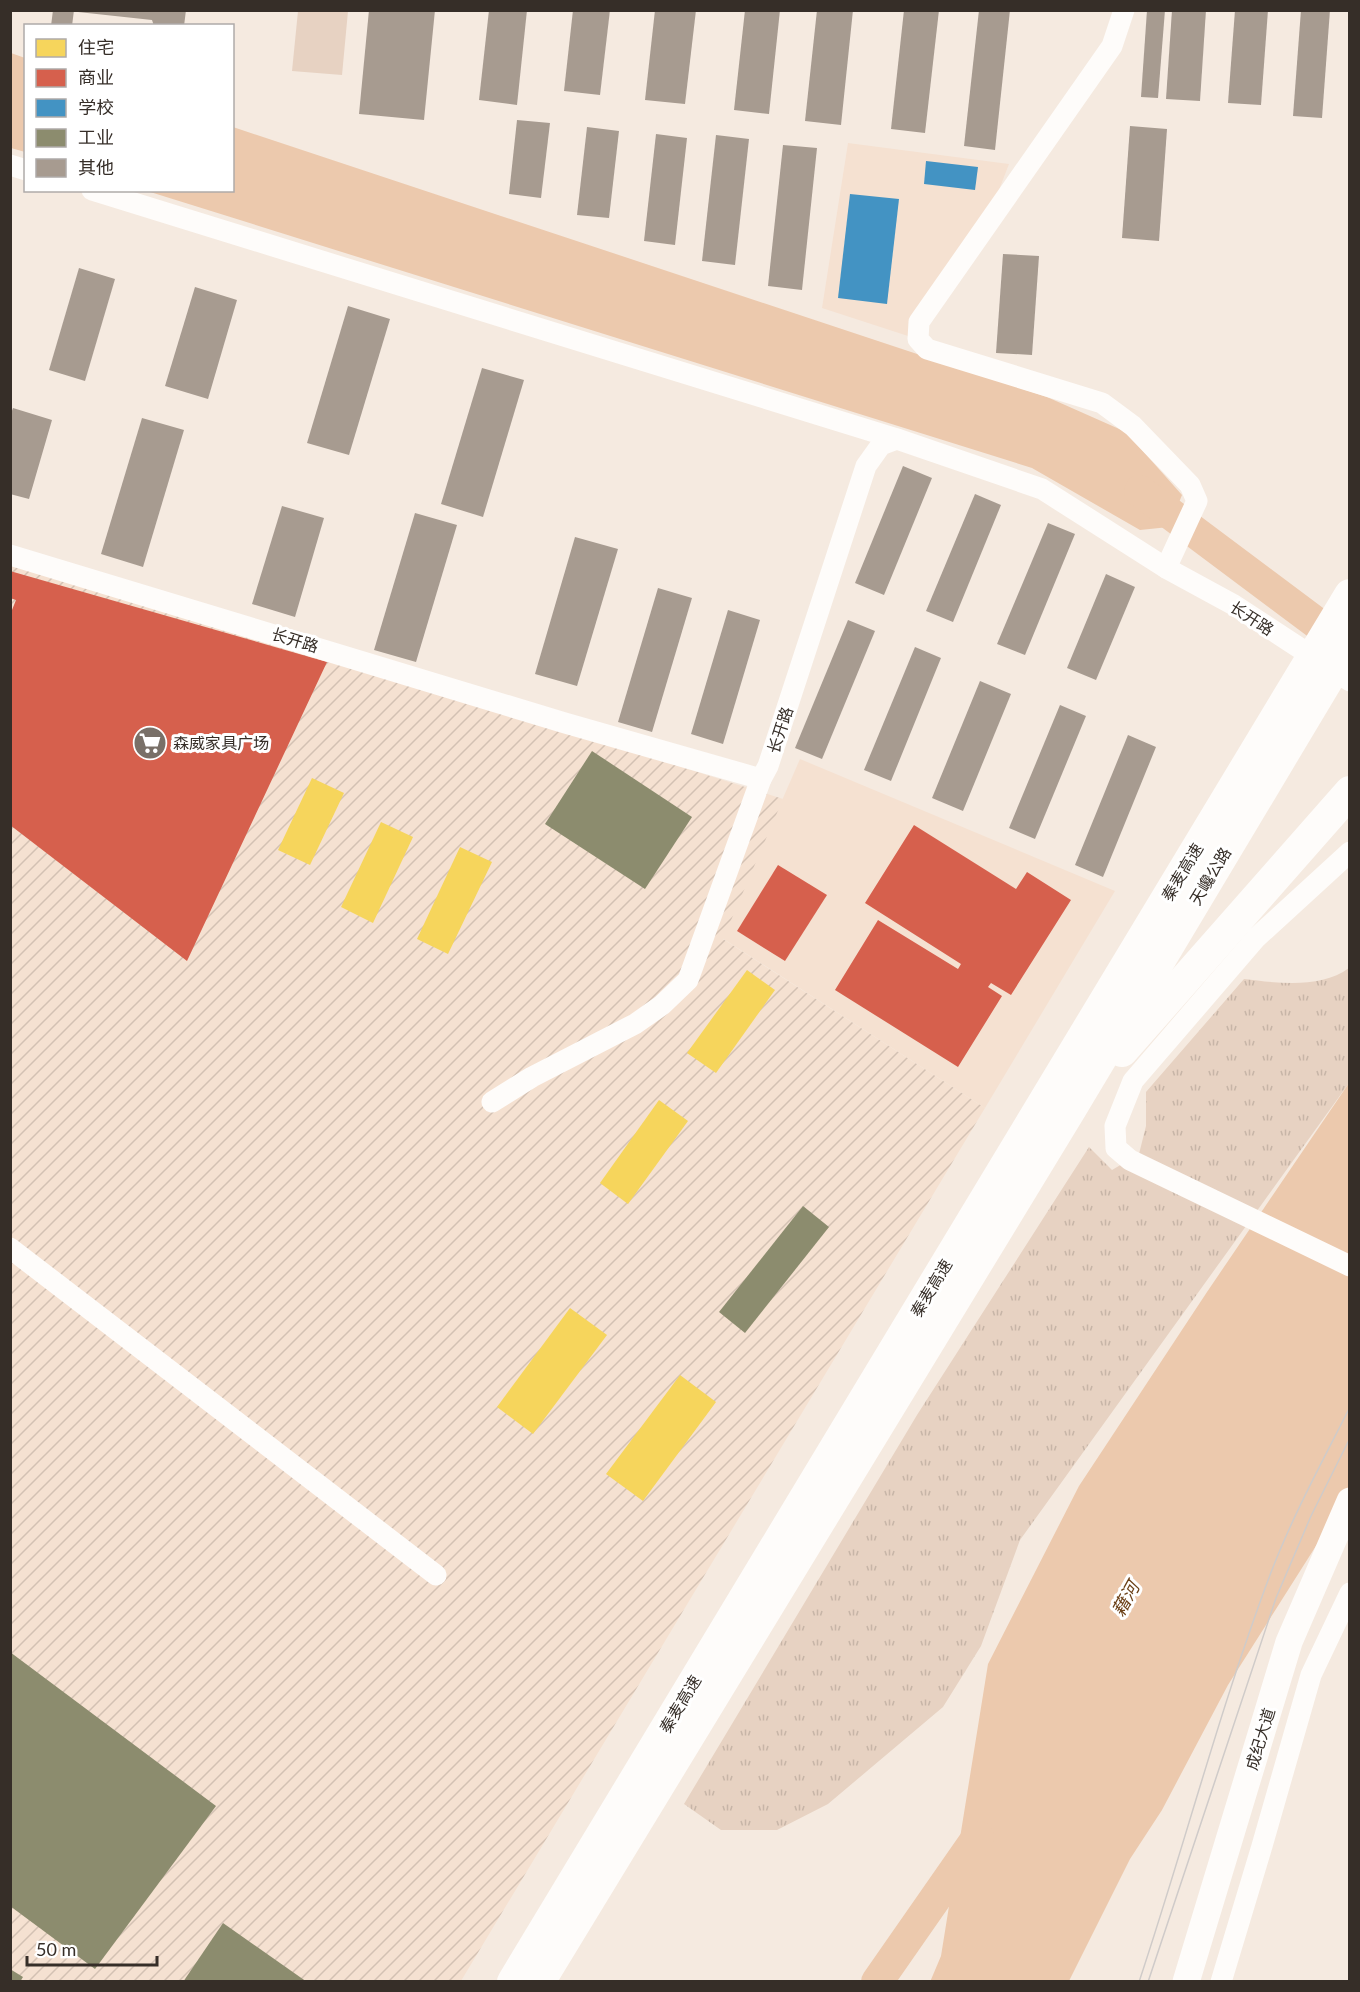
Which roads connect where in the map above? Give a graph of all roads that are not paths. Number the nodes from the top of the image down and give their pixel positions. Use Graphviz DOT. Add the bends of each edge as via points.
graph roads {
  1 [pos="1124,10"];
  2 [pos="98,192"];
  3 [pos="897,439"];
  4 [pos="10,555"];
  5 [pos="1166,568"];
  6 [pos="1350,595"];
  7 [pos="1350,642"];
  8 [pos="1350,681"];
  9 [pos="761,780"];
  10 [pos="1350,792"];
  11 [pos="1350,852"];
  12 [pos="492,1102"];
  13 [pos="1070,1110"];
  14 [pos="10,1248"];
  15 [pos="1350,1266"];
  16 [pos="1350,1501"];
  17 [pos="1350,1545"];
  18 [pos="436,1575"];
  19 [pos="1350,1593"];
  20 [pos="1215,1917"];
  21 [pos="513,1982"];
  22 [pos="539,1982"];
  23 [pos="1186,1982"];
  24 [pos="1205,1982"];
  25 [pos="1221,1982"];
  1 -- 5 [label="street" via="1112,46 919,322 918,339 927,349 1102,403 1133,426 1190,486 1197,501"];
  2 -- 3 [label="street"];
  3 -- 5 [label="street, 长开路" via="1042,489"];
  3 -- 9 [label="street, 长开路" via="881,445 866,466"];
  4 -- 9 [label="street, 长开路"];
  5 -- 8 [label="street, 长开路" via="1234,605"];
  6 -- 21 [label="highway, 秦麦高速"];
  7 -- 13 [label="highway, 天巉公路"];
  9 -- 12 [label="street" via="688,980 635,1024"];
  10 -- 13 [label="highway"];
  11 -- 15 [label="street" via="1256,938 1133,1080 1115,1126 1116,1148 1130,1160"];
  13 -- 22 [label="highway, 秦麦高速"];
  14 -- 18 [label="street"];
  16 -- 20 [label="main road, 成纪大道" via="1289,1642"];
  17 -- 20 [label="main road, 成纪大道" via="1304,1644"];
  19 -- 25 [label="street" via="1311,1675"];
  20 -- 23 [label="main road, 成纪大道"];
  20 -- 24 [label="main road, 成纪大道"];
}
